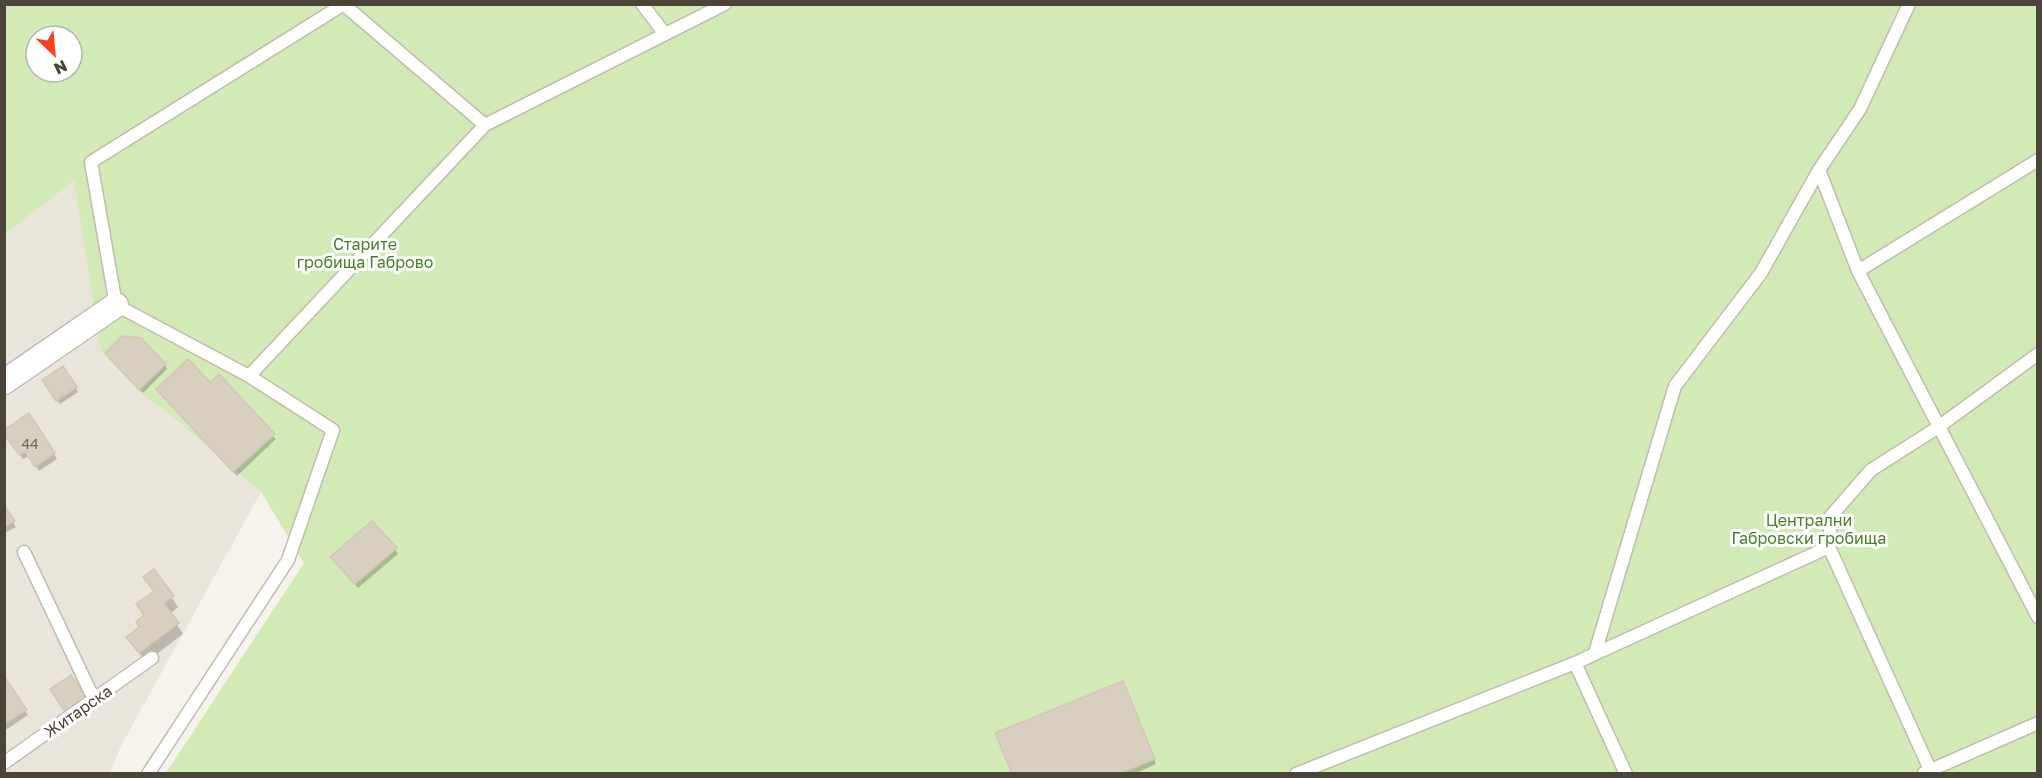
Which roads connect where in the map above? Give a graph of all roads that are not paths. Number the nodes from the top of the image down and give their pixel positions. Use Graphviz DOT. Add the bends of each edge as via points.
graph roads {
  1 [pos="642,4"];
  2 [pos="725,4"];
  3 [pos="1909,4"];
  4 [pos="343,5"];
  5 [pos="665,34"];
  6 [pos="484,125"];
  7 [pos="2037,160"];
  8 [pos="1819,170"];
  9 [pos="1858,271"];
  10 [pos="116,305"];
  11 [pos="2037,354"];
  12 [pos="249,376"];
  13 [pos="4,382"];
  14 [pos="1937,428"];
  15 [pos="1828,547"];
  16 [pos="24,552"];
  17 [pos="2037,617"];
  18 [pos="1595,653"];
  19 [pos="152,658"];
  20 [pos="1575,663"];
  21 [pos="96,698"];
  22 [pos="2037,723"];
  23 [pos="4,763"];
  24 [pos="1928,772"];
  25 [pos="1302,773"];
  26 [pos="148,774"];
  27 [pos="1626,774"];
  1 -- 5 [label="lane"];
  2 -- 5 [label="lane"];
  3 -- 8 [label="lane" via="1860,109"];
  4 -- 6 [label="lane"];
  4 -- 10 [label="lane" via="91,162"];
  5 -- 6 [label="lane"];
  6 -- 12 [label="lane"];
  7 -- 9 [label="lane"];
  8 -- 9 [label="lane"];
  8 -- 18 [label="lane" via="1761,273 1675,386"];
  9 -- 14 [label="lane"];
  10 -- 12 [label="lane"];
  10 -- 13 [label="street"];
  11 -- 14 [label="lane"];
  12 -- 26 [label="lane" via="333,430 288,560"];
  14 -- 15 [label="lane" via="1871,470 1851,491 1831,516"];
  14 -- 17 [label="lane"];
  15 -- 18 [label="lane"];
  15 -- 24 [label="lane"];
  16 -- 21 [label="lane"];
  18 -- 20 [label="lane"];
  19 -- 21 [label="lane, Житарска"];
  20 -- 25 [label="lane"];
  20 -- 27 [label="lane"];
  21 -- 23 [label="lane, Житарска"];
  22 -- 24 [label="lane"];
}
